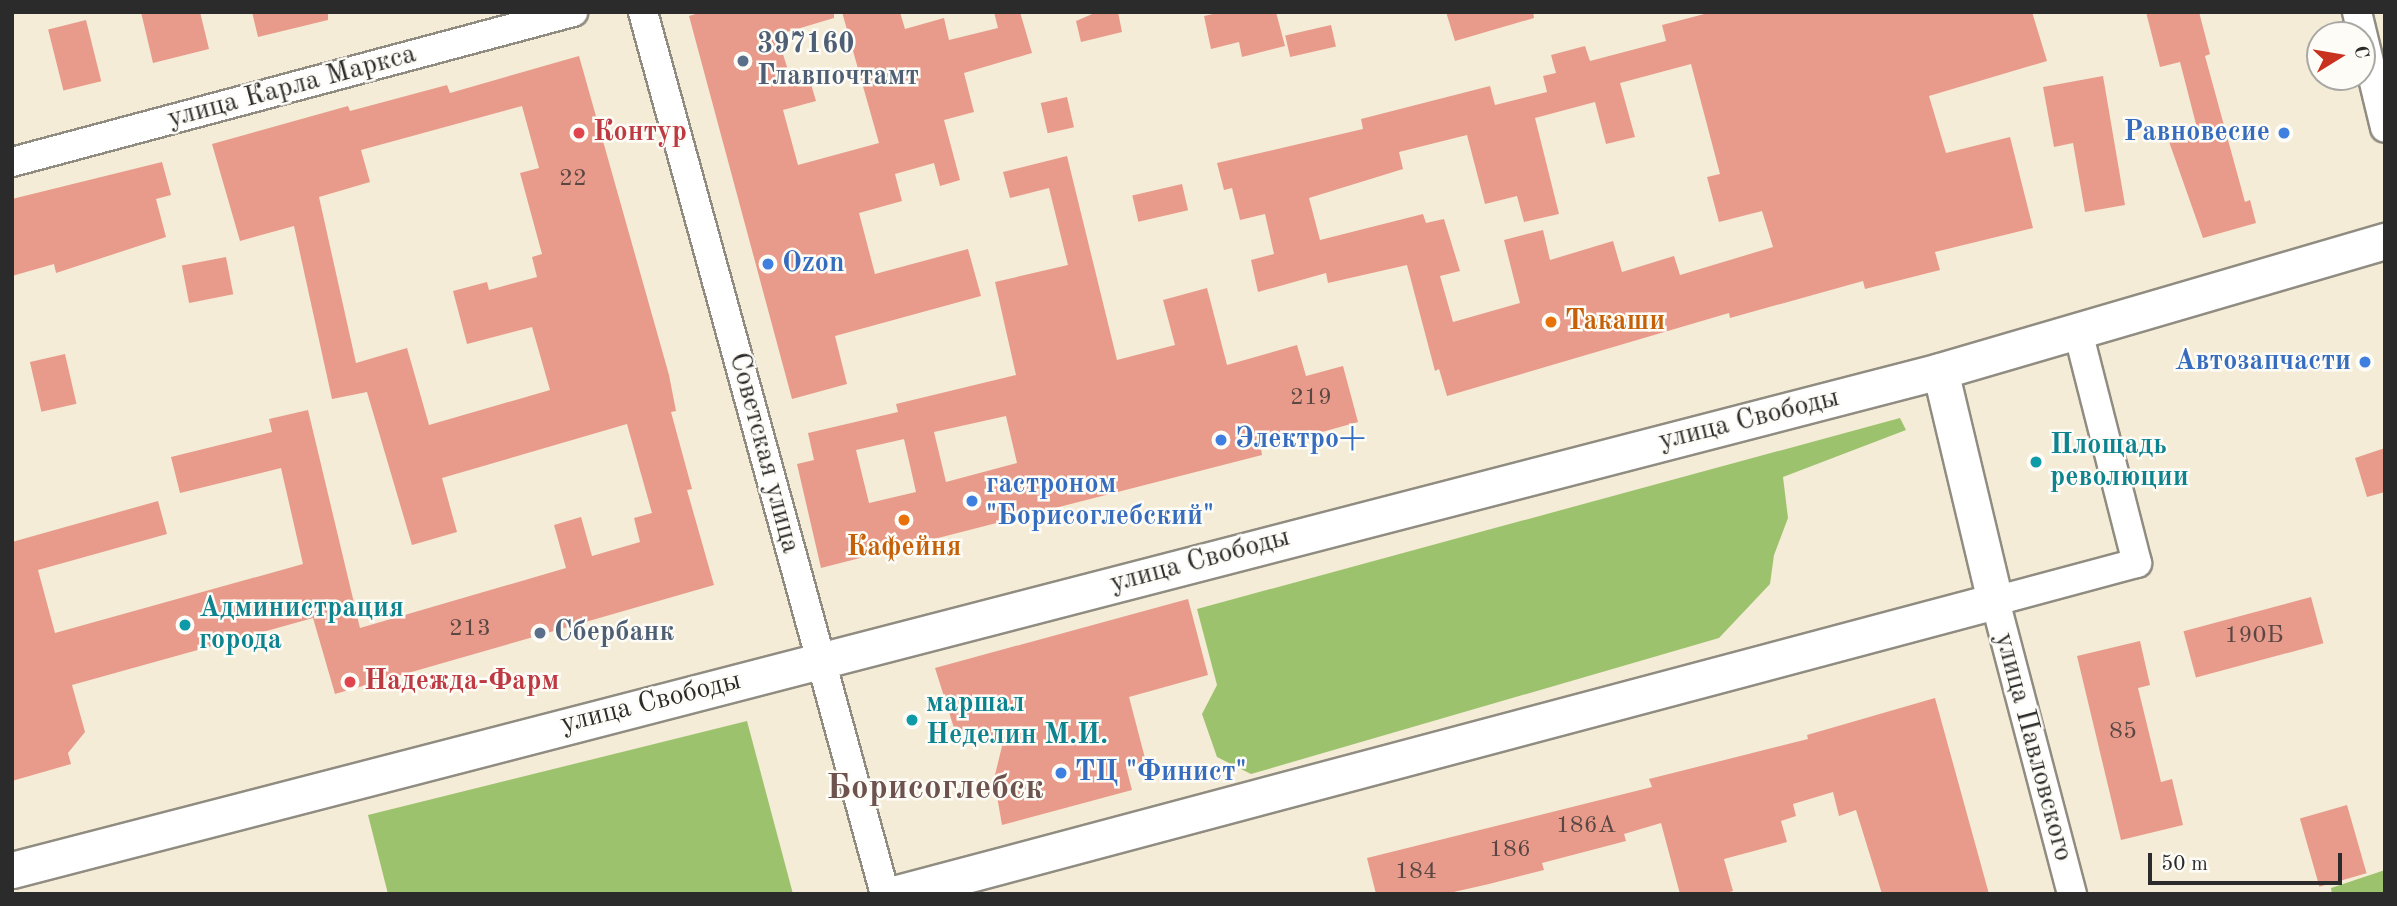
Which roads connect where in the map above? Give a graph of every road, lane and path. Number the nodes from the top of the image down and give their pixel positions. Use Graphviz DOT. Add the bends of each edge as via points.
graph roads {
  1 [pos="573,12"];
  2 [pos="643,12"];
  3 [pos="2357,12"];
  4 [pos="2385,128"];
  5 [pos="12,162"];
  6 [pos="2385,241"];
  7 [pos="2078,331"];
  8 [pos="1940,371"];
  9 [pos="1995,601"];
  10 [pos="821,660"];
  11 [pos="12,870"];
  12 [pos="885,894"];
  13 [pos="894,894"];
  14 [pos="2072,894"];
  1 -- 5 [label="street, улица Карла Маркса"];
  2 -- 10 [label="street, Советская улица"];
  3 -- 4 [label="street"];
  6 -- 7 [label="main road, улица Свободы"];
  7 -- 8 [label="main road, улица Свободы"];
  7 -- 9 [label="street" via="2137,564"];
  8 -- 9 [label="main road"];
  8 -- 10 [label="main road, улица Свободы"];
  9 -- 13 [label="main road"];
  9 -- 14 [label="street, улица Павловского"];
  10 -- 11 [label="main road, улица Свободы"];
  10 -- 12 [label="street, Советская улица"];
}
